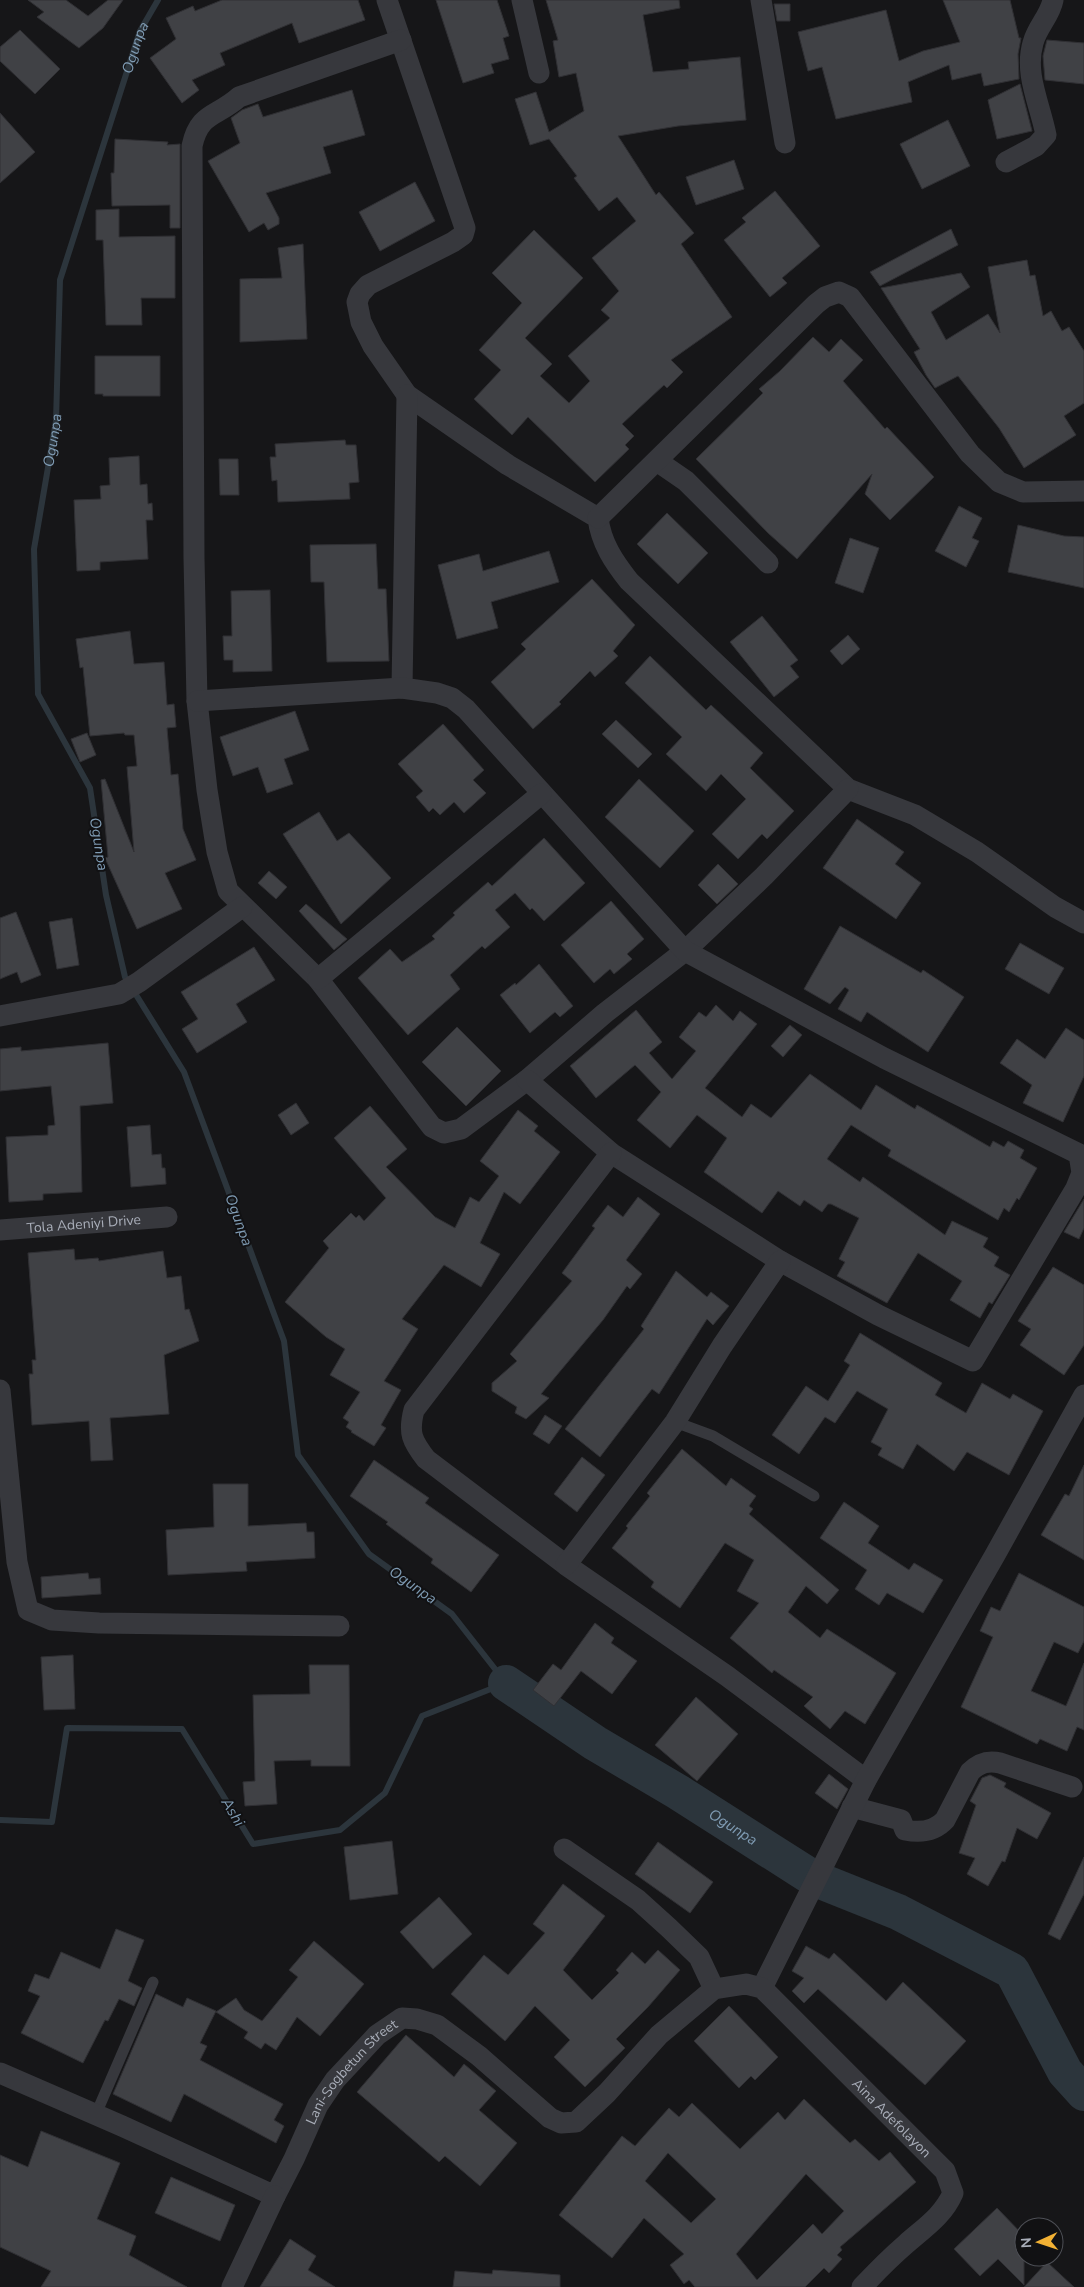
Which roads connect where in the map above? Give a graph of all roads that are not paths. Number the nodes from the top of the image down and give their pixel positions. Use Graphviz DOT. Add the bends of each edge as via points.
graph roads {
  1 [pos="387,0"];
  2 [pos="522,0"];
  3 [pos="761,0"];
  4 [pos="1053,0"];
  5 [pos="401,40"];
  6 [pos="539,73"];
  7 [pos="785,144"];
  8 [pos="1006,162"];
  9 [pos="407,395"];
  10 [pos="657,461"];
  11 [pos="1084,492"];
  12 [pos="598,518"];
  13 [pos="768,563"];
  14 [pos="402,688"];
  15 [pos="197,701"];
  16 [pos="848,789"];
  17 [pos="541,794"];
  18 [pos="242,906"];
  19 [pos="1084,923"];
  20 [pos="685,951"];
  21 [pos="318,979"];
  22 [pos="0,1016"];
  23 [pos="527,1080"];
  24 [pos="611,1153"];
  25 [pos="167,1217"];
  26 [pos="0,1230"];
  27 [pos="780,1261"];
  28 [pos="0,1390"];
  29 [pos="1084,1395"];
  30 [pos="675,1422"];
  31 [pos="1076,1430"];
  32 [pos="814,1496"];
  33 [pos="566,1565"];
  34 [pos="339,1626"];
  35 [pos="866,1780"];
  36 [pos="1072,1787"];
  37 [pos="852,1807"];
  38 [pos="564,1849"];
  39 [pos="154,1982"];
  40 [pos="762,1988"];
  41 [pos="714,1989"];
  42 [pos="0,2073"];
  43 [pos="96,2114"];
  44 [pos="275,2196"];
  45 [pos="232,2287"];
  46 [pos="862,2287"];
  1 -- 5 [label="street"];
  2 -- 6 [label="street"];
  3 -- 7 [label="street"];
  4 -- 8 [label="street" via="1033,42 1029,73 1046,134 1036,146"];
  5 -- 9 [label="street" via="465,228 463,235 453,242 368,286 357,302 361,322 373,346"];
  5 -- 15 [label="street" via="239,97 198,125 194,133"];
  9 -- 12 [label="street" via="508,465"];
  9 -- 14 [label="street"];
  10 -- 11 [label="street" via="816,304 839,292 850,297 970,454 998,482 1023,492"];
  10 -- 12 [label="street"];
  10 -- 13 [label="street" via="686,482"];
  12 -- 16 [label="street" via="611,556 628,581"];
  14 -- 15 [label="street"];
  14 -- 17 [label="street" via="452,698"];
  15 -- 18 [label="street" via="217,852 228,891"];
  16 -- 19 [label="street" via="914,815 978,852 1055,907"];
  16 -- 20 [label="street"];
  17 -- 20 [label="street"];
  17 -- 21 [label="street"];
  18 -- 21 [label="street"];
  18 -- 22 [label="street" via="118,994"];
  20 -- 23 [label="street" via="605,1013"];
  20 -- 27 [label="street" via="884,1058 1079,1154 1082,1162 1076,1188 973,1361 878,1315"];
  21 -- 23 [label="street" via="432,1127 444,1134 461,1129"];
  23 -- 24 [label="street"];
  24 -- 27 [label="street"];
  24 -- 33 [label="street" via="414,1410 411,1422 411,1435 426,1460"];
  25 -- 26 [label="street, Tola Adeniyi Drive"];
  27 -- 30 [label="street"];
  28 -- 34 [label="street" via="17,1562 28,1610 52,1620 99,1623"];
  29 -- 31 [label="street"];
  30 -- 32 [label="lane" via="713,1436"];
  30 -- 33 [label="street"];
  31 -- 35 [label="street"];
  33 -- 35 [label="street" via="727,1676"];
  35 -- 37 [label="street"];
  36 -- 37 [label="street" via="1000,1762 989,1762 976,1766 970,1772 945,1820 932,1830 905,1830 902,1820"];
  37 -- 40 [label="street"];
  38 -- 41 [label="street" via="638,1900 669,1928 699,1957"];
  39 -- 43 [label="lane"];
  40 -- 41 [label="street" via="746,1984"];
  40 -- 46 [label="street, Aina Adefolayon" via="945,2171 953,2193 940,2214"];
  41 -- 44 [label="street, Lani-Sogbetun Street" via="658,2035 607,2093 576,2122 561,2123 550,2118 479,2056 437,2025 402,2018 377,2035 335,2080 318,2106"];
  42 -- 43 [label="street"];
  43 -- 44 [label="street"];
  44 -- 45 [label="street"];
}
